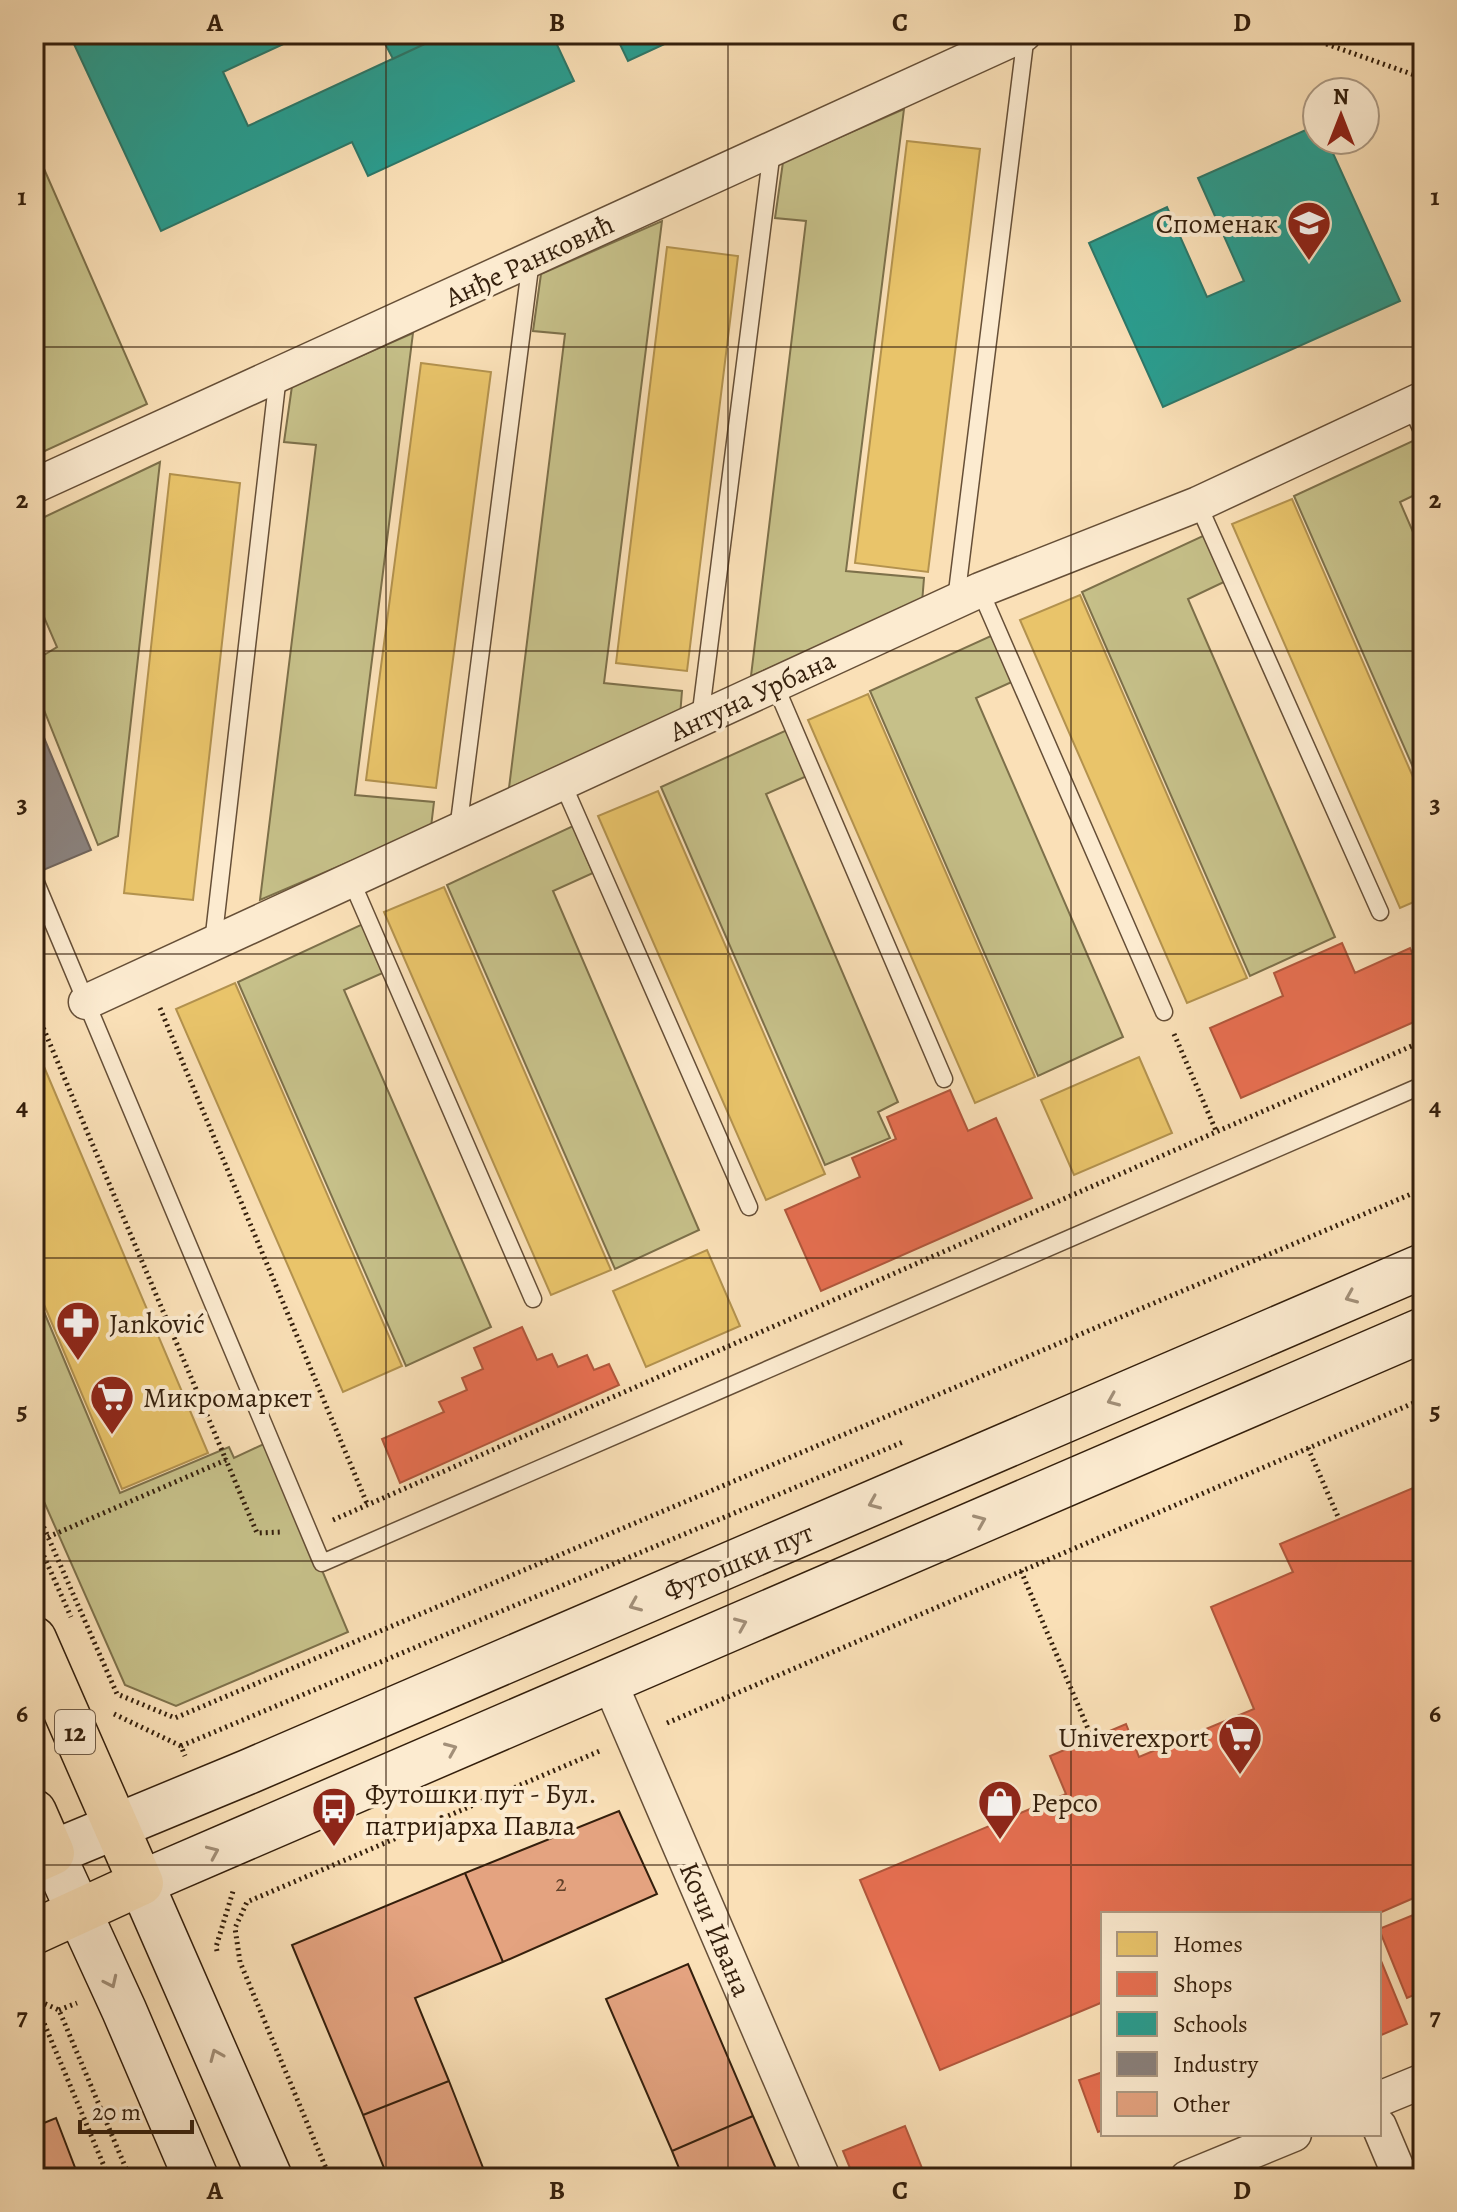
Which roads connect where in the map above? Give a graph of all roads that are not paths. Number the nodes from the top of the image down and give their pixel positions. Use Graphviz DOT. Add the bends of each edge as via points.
graph roads {
  1 [pos="1025,34"];
  2 [pos="772,149"];
  3 [pos="531,259"];
  4 [pos="278,374"];
  5 [pos="1419,412"];
  6 [pos="34,486"];
  7 [pos="1198,504"];
  8 [pos="968,595"];
  9 [pos="775,685"];
  10 [pos="699,719"];
  11 [pos="562,782"];
  12 [pos="458,830"];
  13 [pos="34,878"];
  14 [pos="351,880"];
  15 [pos="1380,912"];
  16 [pos="213,943"];
  17 [pos="86,1002"];
  18 [pos="1164,1012"];
  19 [pos="944,1079"];
  20 [pos="1423,1085"];
  21 [pos="749,1207"];
  22 [pos="1423,1266"];
  23 [pos="533,1299"];
  24 [pos="1423,1330"];
  25 [pos="34,1639"];
  26 [pos="609,1681"];
  27 [pos="34,1812"];
  28 [pos="116,1826"];
  29 [pos="43,1857"];
  30 [pos="141,1883"];
  31 [pos="79,1911"];
  32 [pos="34,1932"];
  33 [pos="1423,2081"];
  34 [pos="1381,2098"];
  35 [pos="1381,2131"];
  36 [pos="1289,2136"];
  37 [pos="196,2178"];
  38 [pos="270,2178"];
  39 [pos="823,2178"];
  40 [pos="1187,2178"];
  41 [pos="1401,2178"];
  1 -- 2 [label="street, Анђе Ранковић"];
  1 -- 8 [label="lane"];
  2 -- 3 [label="street, Анђе Ранковић"];
  2 -- 10 [label="lane"];
  3 -- 4 [label="street, Анђе Ранковић"];
  3 -- 12 [label="lane"];
  4 -- 6 [label="street, Анђе Ранковић"];
  4 -- 16 [label="lane"];
  5 -- 7 [label="street, Антуна Урбана"];
  7 -- 8 [label="street, Антуна Урбана"];
  7 -- 15 [label="lane"];
  8 -- 9 [label="street, Антуна Урбана"];
  8 -- 18 [label="lane"];
  9 -- 10 [label="street, Антуна Урбана"];
  9 -- 19 [label="lane"];
  10 -- 11 [label="street, Антуна Урбана"];
  11 -- 12 [label="street, Антуна Урбана"];
  11 -- 21 [label="lane"];
  12 -- 14 [label="street, Антуна Урбана"];
  13 -- 17 [label="lane"];
  14 -- 16 [label="street, Антуна Урбана"];
  14 -- 23 [label="lane"];
  16 -- 17 [label="street, Антуна Урбана"];
  17 -- 20 [label="lane" via="322,1563"];
  22 -- 28 [label="main road, Футошки пут, one-way"];
  26 -- 24 [label="main road, Футошки пут, one-way"];
  25 -- 28 [label="main road, 12"];
  30 -- 26 [label="main road, Футошки пут, one-way"];
  26 -- 39 [label="street, Кочи Ивана"];
  27 -- 29 [label="main road"];
  28 -- 29 [label="main road, Футошки пут"];
  28 -- 30 [label="main road, 12"];
  29 -- 31 [label="main road"];
  30 -- 31 [label="main road"];
  38 -- 30 [label="main road, one-way"];
  31 -- 32 [label="main road"];
  31 -- 37 [label="main road, one-way"];
  33 -- 34 [label="street"];
  35 -- 41 [label="street"];
  36 -- 40 [label="street"];
}
